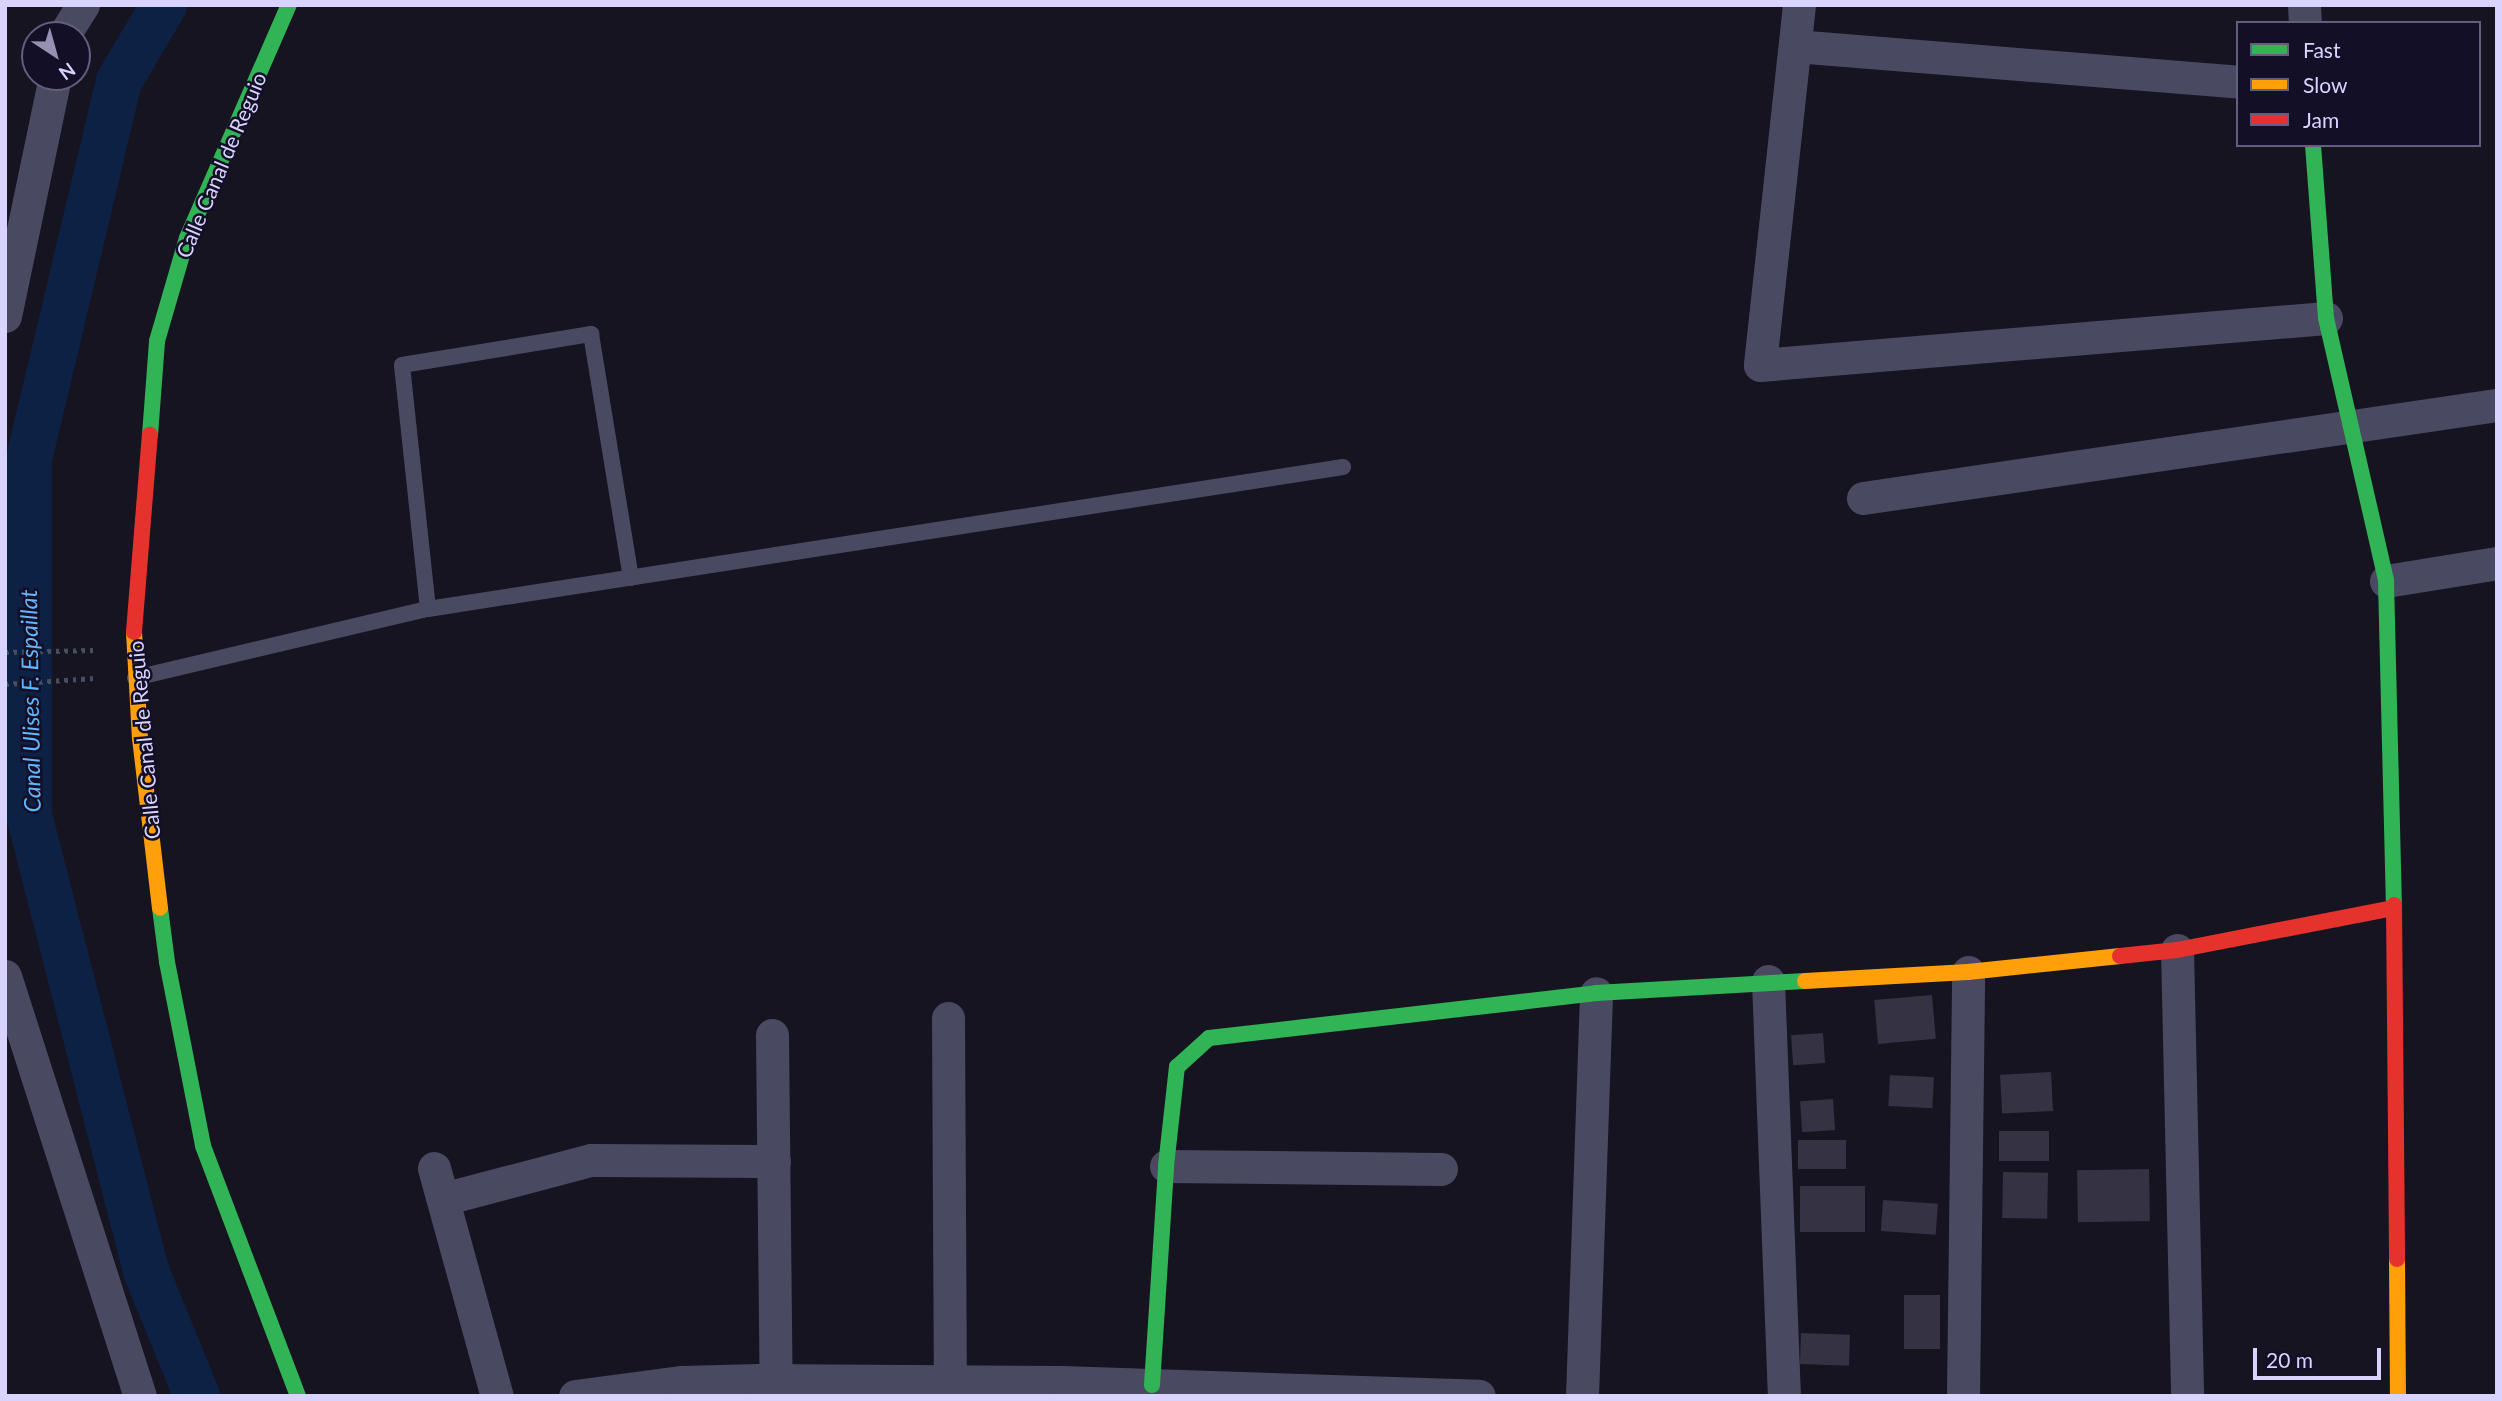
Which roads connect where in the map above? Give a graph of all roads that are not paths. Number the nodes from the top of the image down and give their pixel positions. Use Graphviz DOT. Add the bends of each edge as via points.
graph roads {
  1 [pos="83,5"];
  2 [pos="289,5"];
  3 [pos="1799,5"];
  4 [pos="73,21"];
  5 [pos="1795,46"];
  6 [pos="2236,82"];
  7 [pos="52,91"];
  8 [pos="2314,147"];
  9 [pos="5,316"];
  10 [pos="2326,318"];
  11 [pos="2497,405"];
  12 [pos="2352,428"];
  13 [pos="1343,467"];
  14 [pos="1863,498"];
  15 [pos="2497,563"];
  16 [pos="631,578"];
  17 [pos="2386,581"];
  18 [pos="428,609"];
  19 [pos="135,678"];
  20 [pos="2394,908"];
  21 [pos="2176,950"];
  22 [pos="1968,972"];
  23 [pos="5,976"];
  24 [pos="1768,981"];
  25 [pos="1596,993"];
  26 [pos="948,1018"];
  27 [pos="772,1035"];
  28 [pos="774,1161"];
  29 [pos="1166,1166"];
  30 [pos="434,1168"];
  31 [pos="1441,1169"];
  32 [pos="443,1199"];
  33 [pos="1152,1385"];
  34 [pos="777,1388"];
  35 [pos="951,1388"];
  36 [pos="140,1396"];
  37 [pos="298,1396"];
  38 [pos="497,1396"];
  39 [pos="575,1396"];
  40 [pos="1479,1396"];
  41 [pos="1582,1396"];
  42 [pos="1784,1396"];
  43 [pos="1963,1396"];
  44 [pos="2187,1396"];
  45 [pos="2398,1396"];
  1 -- 4 [label="street"];
  2 -- 19 [label="street, Calle Canal de Reguio" via="187,239 157,341 132,648"];
  3 -- 5 [label="street"];
  5 -- 6 [label="street"];
  5 -- 10 [label="street" via="1760,365"];
  7 -- 9 [label="street"];
  8 -- 10 [label="street"];
  10 -- 12 [label="street"];
  11 -- 12 [label="street"];
  12 -- 14 [label="street"];
  12 -- 17 [label="street"];
  13 -- 16 [label="lane"];
  15 -- 17 [label="street"];
  16 -- 18 [label="lane"];
  16 -- 18 [label="lane" via="591,334 402,365"];
  17 -- 20 [label="street"];
  18 -- 19 [label="lane"];
  19 -- 37 [label="street, Calle Canal de Reguio" via="167,961 203,1146"];
  20 -- 21 [label="street"];
  20 -- 45 [label="street"];
  21 -- 22 [label="street"];
  21 -- 44 [label="street"];
  22 -- 24 [label="street"];
  22 -- 43 [label="street"];
  23 -- 36 [label="street"];
  24 -- 25 [label="street"];
  24 -- 42 [label="street"];
  25 -- 29 [label="street" via="1209,1038 1177,1067"];
  25 -- 41 [label="street"];
  26 -- 35 [label="street"];
  27 -- 28 [label="street"];
  28 -- 32 [label="street" via="591,1160"];
  28 -- 34 [label="street"];
  29 -- 31 [label="street"];
  29 -- 33 [label="street"];
  30 -- 32 [label="street"];
  32 -- 38 [label="street"];
  33 -- 35 [label="street"];
  33 -- 40 [label="street"];
  34 -- 35 [label="street"];
  34 -- 39 [label="street" via="682,1382"];
}
